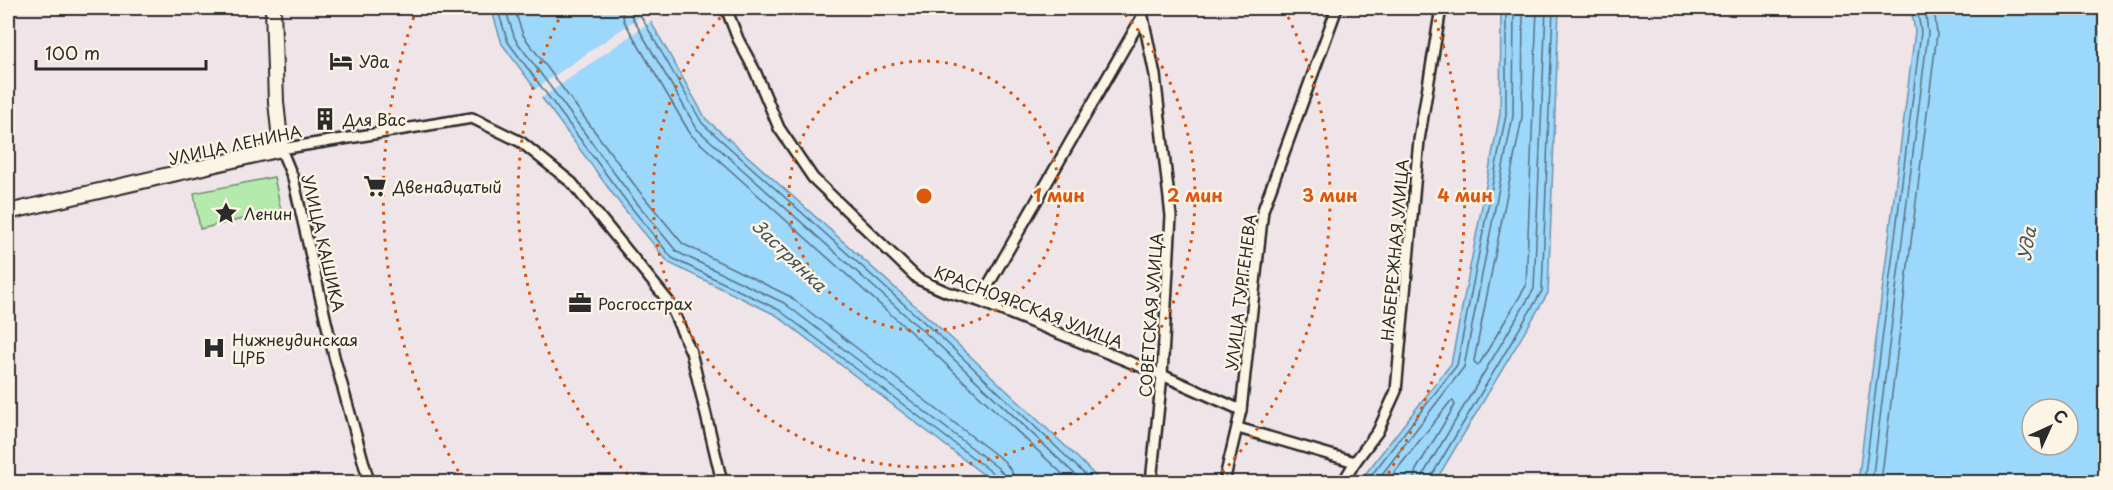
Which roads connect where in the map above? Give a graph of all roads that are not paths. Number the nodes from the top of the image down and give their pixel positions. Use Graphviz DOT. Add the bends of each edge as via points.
graph roads {
  1 [pos="273,8"];
  2 [pos="726,8"];
  3 [pos="1337,8"];
  4 [pos="1442,8"];
  5 [pos="1141,12"];
  6 [pos="281,149"];
  7 [pos="8,212"];
  8 [pos="979,301"];
  9 [pos="1162,375"];
  10 [pos="1242,410"];
  11 [pos="1238,428"];
  12 [pos="1355,462"];
  13 [pos="369,483"];
  14 [pos="722,483"];
  15 [pos="1151,483"];
  16 [pos="1224,483"];
  17 [pos="1343,483"];
  1 -- 6 [label="street, УЛИЦА КАШИКА"];
  2 -- 8 [label="street, КРАСНОЯРСКАЯ УЛИЦА" via="779,128 813,178 918,279"];
  3 -- 10 [label="street, УЛИЦА ТУРГЕНЕВА" via="1263,210"];
  4 -- 12 [label="street, НАБЕРЕЖНАЯ УЛИЦА" via="1419,140 1396,392 1378,431"];
  5 -- 8 [label="street"];
  5 -- 9 [label="street, СОВЕТСКАЯ УЛИЦА" via="1155,75 1171,216"];
  6 -- 7 [label="street, УЛИЦА ЛЕНИНА"];
  6 -- 13 [label="street, УЛИЦА КАШИКА" via="293,178 334,356"];
  6 -- 14 [label="street, УЛИЦА ЛЕНИНА" via="472,118 521,142 572,183 669,302 691,352"];
  8 -- 9 [label="street, КРАСНОЯРСКАЯ УЛИЦА"];
  9 -- 10 [label="street, КРАСНОЯРСКАЯ УЛИЦА"];
  9 -- 15 [label="street, СОВЕТСКАЯ УЛИЦА"];
  10 -- 11 [label="street, УЛИЦА ТУРГЕНЕВА"];
  11 -- 12 [label="street"];
  11 -- 16 [label="street, УЛИЦА ТУРГЕНЕВА"];
  12 -- 17 [label="street, НАБЕРЕЖНАЯ УЛИЦА"];
}
